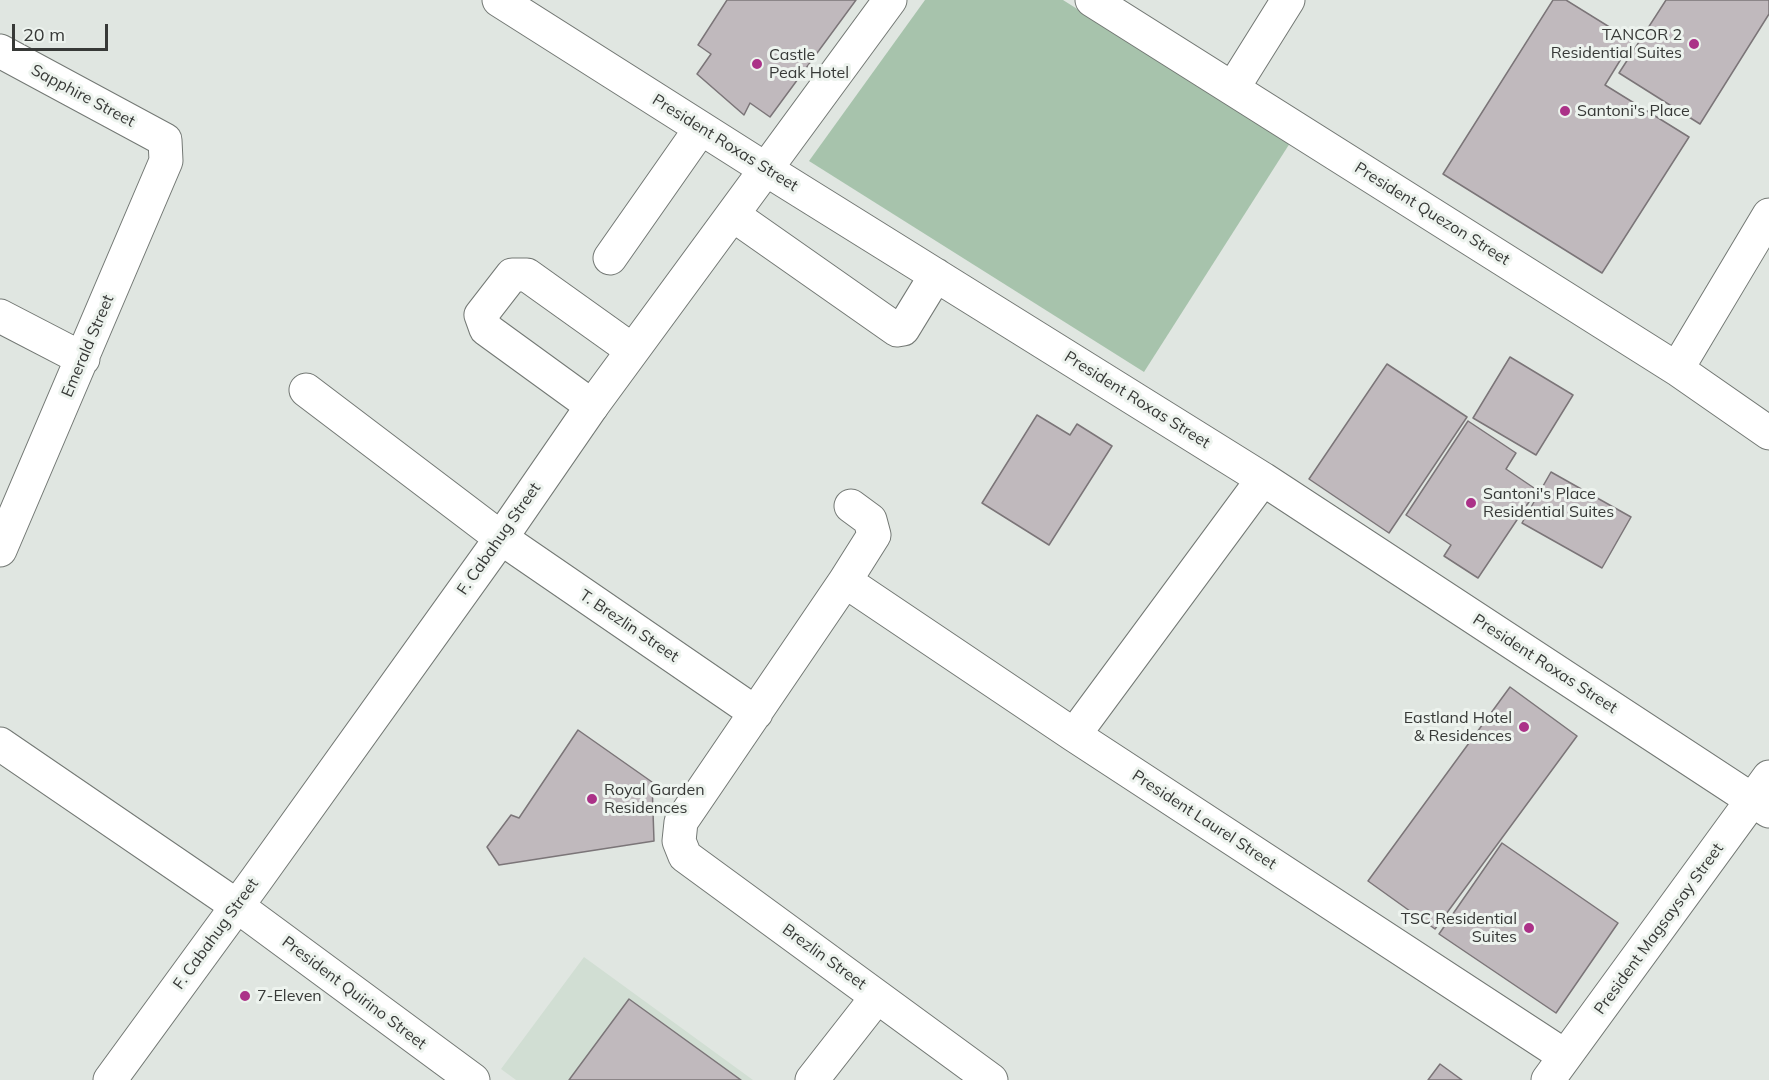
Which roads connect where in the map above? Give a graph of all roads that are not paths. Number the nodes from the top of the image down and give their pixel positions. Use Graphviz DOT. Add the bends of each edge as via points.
graph roads {
  1 [pos="499,0"];
  2 [pos="890,0"];
  3 [pos="1092,0"];
  4 [pos="1288,0"];
  5 [pos="0,51"];
  6 [pos="1233,88"];
  7 [pos="701,128"];
  8 [pos="165,140"];
  9 [pos="767,170"];
  10 [pos="733,215"];
  11 [pos="1769,215"];
  12 [pos="610,258"];
  13 [pos="936,276"];
  14 [pos="0,316"];
  15 [pos="632,351"];
  16 [pos="83,359"];
  17 [pos="1677,369"];
  18 [pos="306,390"];
  19 [pos="592,406"];
  20 [pos="1769,433"];
  21 [pos="1263,479"];
  22 [pos="851,506"];
  23 [pos="501,538"];
  24 [pos="0,550"];
  25 [pos="845,580"];
  26 [pos="756,713"];
  27 [pos="1074,735"];
  28 [pos="0,744"];
  29 [pos="1764,796"];
  30 [pos="237,906"];
  31 [pos="877,997"];
  32 [pos="1557,1068"];
  33 [pos="110,1080"];
  34 [pos="473,1080"];
  35 [pos="812,1080"];
  36 [pos="991,1080"];
  1 -- 7 [label="street, President Roxas Street"];
  2 -- 9 [label="street, F. Cabahug Street"];
  3 -- 6 [label="street, President Quezon Street"];
  4 -- 6 [label="street"];
  5 -- 8 [label="street, Sapphire Street"];
  6 -- 17 [label="street, President Quezon Street"];
  7 -- 9 [label="street, President Roxas Street"];
  7 -- 12 [label="street"];
  8 -- 16 [label="street, Emerald Street" via="166,161"];
  9 -- 10 [label="street, F. Cabahug Street"];
  9 -- 13 [label="street, President Roxas Street"];
  10 -- 13 [label="street" via="897,330 903,329"];
  10 -- 15 [label="street, F. Cabahug Street"];
  11 -- 17 [label="street"];
  13 -- 21 [label="street, President Roxas Street"];
  14 -- 16 [label="street"];
  15 -- 19 [label="street, F. Cabahug Street"];
  15 -- 19 [label="street" via="527,275 512,275 481,315 486,328"];
  16 -- 24 [label="street, Emerald Street"];
  17 -- 20 [label="street, President Quezon Street"];
  18 -- 23 [label="street, T. Brezlin Street"];
  19 -- 23 [label="street, F. Cabahug Street"];
  21 -- 27 [label="street"];
  21 -- 29 [label="street, President Roxas Street"];
  22 -- 25 [label="street" via="870,520 874,535"];
  23 -- 26 [label="street, T. Brezlin Street"];
  23 -- 30 [label="street, F. Cabahug Street"];
  25 -- 26 [label="street"];
  25 -- 27 [label="street, President Laurel Street"];
  26 -- 31 [label="street, Brezlin Street" via="681,822 679,841 685,856"];
  27 -- 32 [label="street, President Laurel Street"];
  28 -- 30 [label="street, President Quirino Street"];
  29 -- 32 [label="street, President Magsaysay Street"];
  30 -- 33 [label="street, F. Cabahug Street"];
  30 -- 34 [label="street, President Quirino Street"];
  31 -- 35 [label="street"];
  31 -- 36 [label="street, Brezlin Street"];
}
